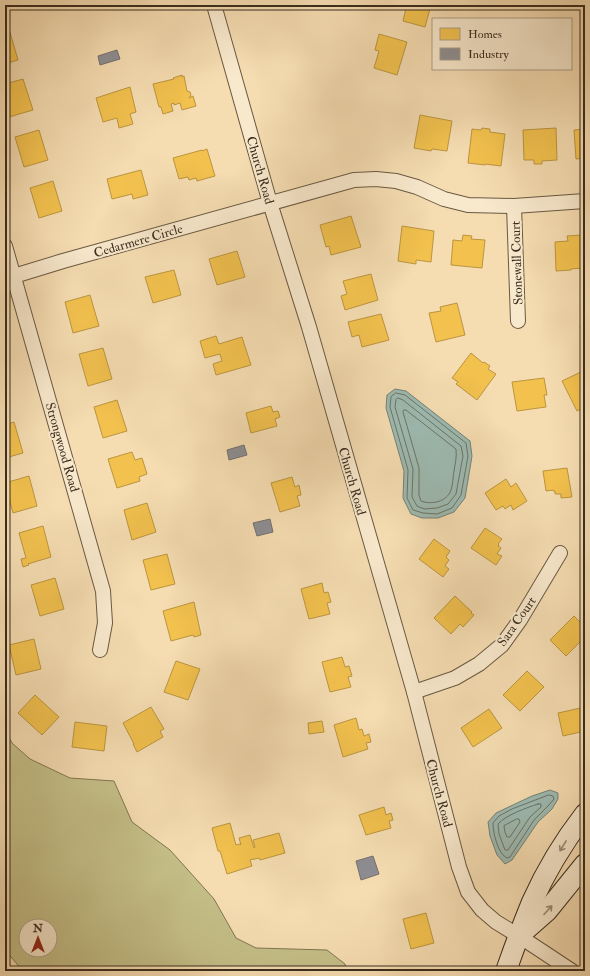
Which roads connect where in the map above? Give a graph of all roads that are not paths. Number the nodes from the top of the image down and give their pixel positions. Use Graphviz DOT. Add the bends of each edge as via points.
graph roads {
  1 [pos="214,5"];
  2 [pos="585,202"];
  3 [pos="270,203"];
  4 [pos="514,206"];
  5 [pos="5,246"];
  6 [pos="9,276"];
  7 [pos="518,320"];
  8 [pos="560,553"];
  9 [pos="100,650"];
  10 [pos="414,692"];
  11 [pos="585,814"];
  12 [pos="585,864"];
  13 [pos="519,936"];
  14 [pos="506,971"];
  15 [pos="572,971"];
  1 -- 3 [label="street, Church Road"];
  2 -- 4 [label="street, Cedarmere Circle"];
  3 -- 4 [label="street, Cedarmere Circle" via="354,180 376,179 396,181 468,205"];
  3 -- 6 [label="street, Cedarmere Circle"];
  3 -- 10 [label="street, Church Road" via="309,327"];
  4 -- 7 [label="street, Stonewall Court"];
  5 -- 6 [label="street, Strongwood Road"];
  6 -- 9 [label="street, Strongwood Road" via="103,591 105,623"];
  8 -- 10 [label="street, Sara Court" via="520,620 502,644 479,664 455,678"];
  10 -- 13 [label="street, Church Road" via="459,867 468,892 482,910"];
  11 -- 13 [label="main road, one-way" via="548,869"];
  13 -- 12 [label="main road, one-way" via="547,911"];
  13 -- 14 [label="main road"];
  13 -- 15 [label="street, Church Road"];
}
